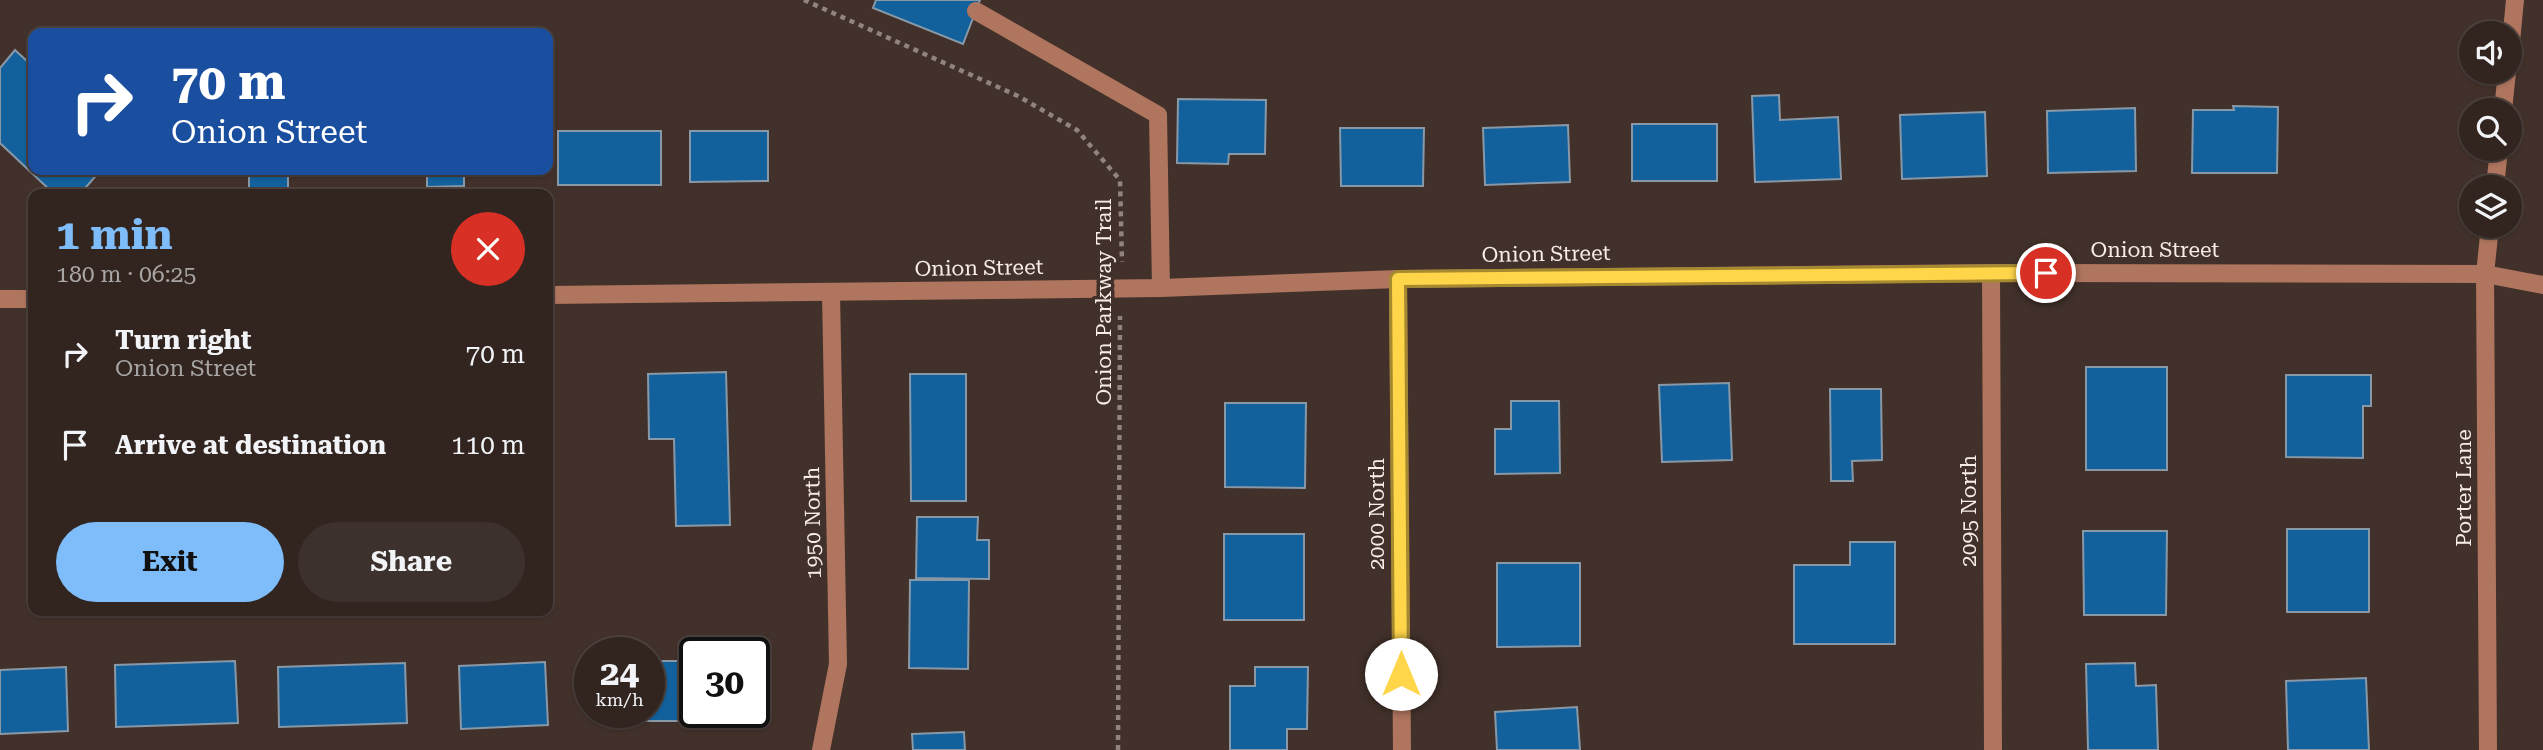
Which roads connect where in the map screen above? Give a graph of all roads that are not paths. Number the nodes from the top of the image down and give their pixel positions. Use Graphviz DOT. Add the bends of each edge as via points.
graph roads {
  1 [pos="2515,0"];
  2 [pos="976,11"];
  3 [pos="2513,21"];
  4 [pos="2489,238"];
  5 [pos="1992,272"];
  6 [pos="2485,274"];
  7 [pos="1398,279"];
  8 [pos="2543,285"];
  9 [pos="1161,288"];
  10 [pos="831,293"];
  11 [pos="553,295"];
  12 [pos="0,299"];
  13 [pos="28,299"];
  14 [pos="821,750"];
  15 [pos="1402,750"];
  16 [pos="1993,750"];
  17 [pos="2488,750"];
  1 -- 3 [label="street"];
  2 -- 9 [label="street" via="1158,115"];
  4 -- 6 [label="street, Porter Lane"];
  5 -- 6 [label="street, Onion Street"];
  5 -- 7 [label="street, Onion Street"];
  5 -- 16 [label="street, 2095 North"];
  6 -- 8 [label="street, Onion Street"];
  6 -- 17 [label="street, Porter Lane"];
  7 -- 9 [label="street, Onion Street"];
  7 -- 15 [label="street, 2000 North"];
  9 -- 10 [label="street, Onion Street"];
  10 -- 11 [label="street, Onion Street"];
  10 -- 14 [label="street, 1950 North" via="838,664"];
  12 -- 13 [label="street"];
}
